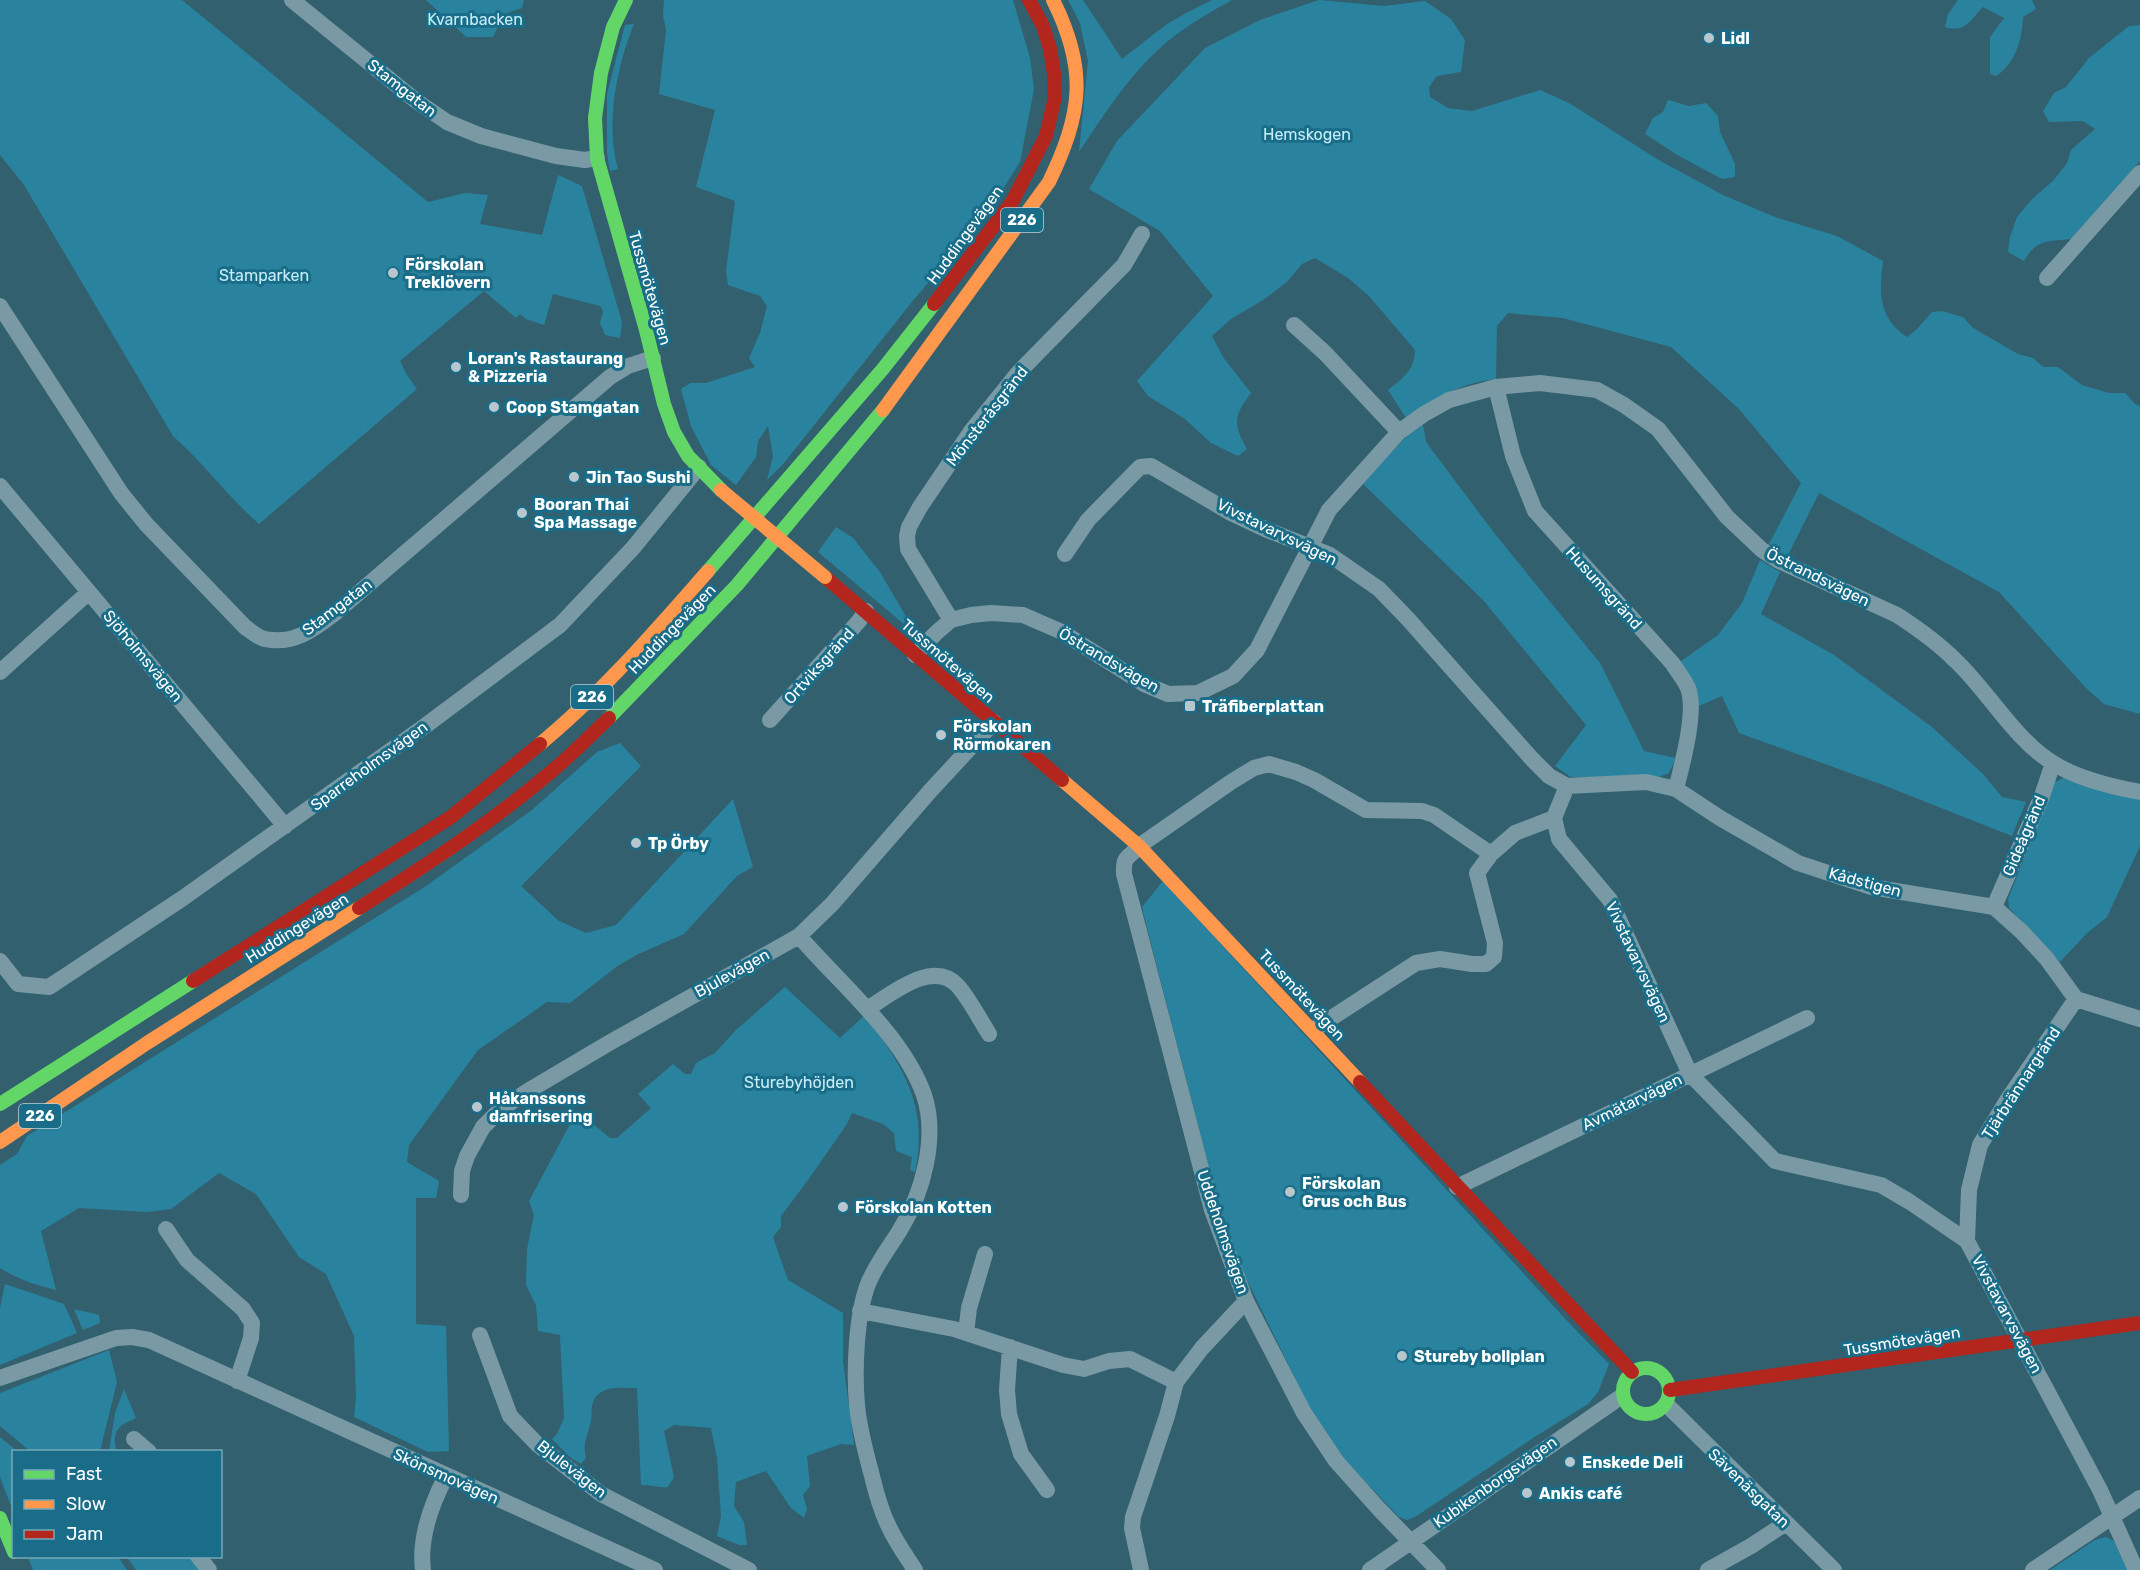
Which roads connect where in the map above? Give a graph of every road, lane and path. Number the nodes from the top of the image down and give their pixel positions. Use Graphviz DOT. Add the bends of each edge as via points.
graph roads {
  1 [pos="292,0"];
  2 [pos="626,0"];
  3 [pos="1029,0"];
  4 [pos="1053,0"];
  5 [pos="597,158"];
  6 [pos="2140,173"];
  7 [pos="1142,234"];
  8 [pos="2048,278"];
  9 [pos="0,306"];
  10 [pos="1294,325"];
  11 [pos="653,358"];
  12 [pos="1496,387"];
  13 [pos="1399,432"];
  14 [pos="699,467"];
  15 [pos="3,495"];
  16 [pos="1310,546"];
  17 [pos="1065,554"];
  18 [pos="89,592"];
  19 [pos="866,611"];
  20 [pos="951,620"];
  21 [pos="915,655"];
  22 [pos="0,672"];
  23 [pos="770,720"];
  24 [pos="994,722"];
  25 [pos="2053,763"];
  26 [pos="1567,786"];
  27 [pos="1676,789"];
  28 [pos="2140,792"];
  29 [pos="1554,818"];
  30 [pos="285,826"];
  31 [pos="1139,846"];
  32 [pos="1491,854"];
  33 [pos="1994,908"];
  34 [pos="799,936"];
  35 [pos="0,961"];
  36 [pos="2076,999"];
  37 [pos="867,1010"];
  38 [pos="1807,1018"];
  39 [pos="2140,1019"];
  40 [pos="1312,1030"];
  41 [pos="988,1034"];
  42 [pos="1690,1074"];
  43 [pos="0,1104"];
  44 [pos="0,1142"];
  45 [pos="1457,1187"];
  46 [pos="461,1195"];
  47 [pos="166,1229"];
  48 [pos="1967,1241"];
  49 [pos="985,1254"];
  50 [pos="1246,1301"];
  51 [pos="860,1311"];
  52 [pos="2140,1323"];
  53 [pos="966,1333"];
  54 [pos="480,1335"];
  55 [pos="2020,1340"];
  56 [pos="1010,1347"];
  57 [pos="1632,1372"];
  58 [pos="0,1378"];
  59 [pos="237,1381"];
  60 [pos="1176,1382"];
  61 [pos="1622,1396"];
  62 [pos="1668,1397"];
  63 [pos="134,1438"];
  64 [pos="147,1450"];
  65 [pos="446,1476"];
  66 [pos="1047,1490"];
  67 [pos="2140,1498"];
  68 [pos="2112,1515"];
  69 [pos="0,1518"];
  70 [pos="1786,1523"];
  71 [pos="1411,1541"];
  72 [pos="12,1547"];
  73 [pos="199,1558"];
  74 [pos="209,1570"];
  75 [pos="423,1570"];
  76 [pos="655,1570"];
  77 [pos="749,1570"];
  78 [pos="915,1570"];
  79 [pos="1142,1570"];
  80 [pos="1370,1570"];
  81 [pos="1438,1570"];
  82 [pos="1708,1570"];
  83 [pos="1834,1570"];
  84 [pos="2033,1570"];
  85 [pos="2136,1570"];
  1 -- 5 [label="street, Stamgatan" via="447,122 481,136 556,156"];
  2 -- 5 [label="main road, Tussmötevägen" via="613,27 601,73 595,118"];
  3 -- 43 [label="main road, Huddingevägen / 226" via="1050,49 1054,101 1046,136 1011,202 882,370 623,666 564,724 451,817"];
  4 -- 44 [label="main road, Huddingevägen / 226" via="1074,47 1077,76 1072,131 1049,182 880,414 715,608 612,715 507,807 436,859 147,1043"];
  5 -- 11 [label="main road, Tussmötevägen"];
  6 -- 8 [label="street"];
  7 -- 20 [label="street, Mönsteråsgränd" via="1124,265 1018,374 972,430 909,527 908,549"];
  9 -- 11 [label="street, Stamgatan" via="121,493 244,627 263,639 288,640 309,633 610,377"];
  10 -- 13 [label="street"];
  11 -- 14 [label="main road, Tussmötevägen" via="674,432 687,456"];
  12 -- 13 [label="street, Östrandsvägen" via="1449,400"];
  12 -- 25 [label="street, Östrandsvägen" via="1540,383 1597,390 1642,416 1658,429 1727,517 1762,550 1914,626 1955,660 2026,740"];
  12 -- 27 [label="street, Husumsgränd" via="1513,456 1535,511 1673,664 1688,688 1691,704"];
  13 -- 16 [label="street, Östrandsvägen" via="1329,510"];
  14 -- 19 [label="main road, Tussmötevägen, bridge" via="721,490"];
  14 -- 30 [label="street, Sparreholmsvägen" via="633,548 560,625"];
  15 -- 18 [label="street, Sjöholmsvägen"];
  16 -- 17 [label="street, Vivstavarvsvägen" via="1231,513 1151,466 1140,467 1088,520"];
  16 -- 20 [label="street, Östrandsvägen" via="1257,650 1233,676 1198,693 1168,694 1144,684 1062,632 1023,615 991,613"];
  16 -- 26 [label="street, Vivstavarvsvägen" via="1330,555 1378,589 1532,759 1549,776"];
  18 -- 22 [label="street"];
  18 -- 30 [label="street, Sjöholmsvägen"];
  19 -- 21 [label="main road, Tussmötevägen"];
  19 -- 23 [label="street, Ortviksgränd"];
  20 -- 21 [label="street"];
  21 -- 24 [label="main road, Tussmötevägen"];
  24 -- 31 [label="main road, Tussmötevägen"];
  24 -- 34 [label="street, Bjulevägen"];
  25 -- 28 [label="street, Östrandsvägen" via="2087,778"];
  25 -- 33 [label="street, Gideågränd"];
  26 -- 27 [label="street, Kådstigen" via="1646,782"];
  26 -- 29 [label="street"];
  27 -- 33 [label="street, Kådstigen" via="1798,863 1871,886"];
  29 -- 32 [label="street" via="1515,833"];
  29 -- 42 [label="street, Vivstavarvsvägen" via="1559,839 1611,900"];
  30 -- 35 [label="street, Sparreholmsvägen" via="49,987 18,984"];
  31 -- 32 [label="street" via="1231,782 1269,764 1314,780 1366,810 1422,811 1434,815"];
  31 -- 40 [label="main road, Tussmötevägen"];
  31 -- 50 [label="street, Uddeholmsvägen" via="1126,856 1124,874 1212,1210"];
  32 -- 40 [label="street" via="1477,873 1495,944 1494,957 1486,964 1440,959 1416,963"];
  33 -- 36 [label="street" via="2022,932"];
  34 -- 37 [label="street"];
  34 -- 46 [label="street, Bjulevägen" via="501,1109 483,1127 467,1156"];
  36 -- 39 [label="street"];
  36 -- 48 [label="street, Tjärbrännargränd" via="1980,1145 1969,1190"];
  37 -- 41 [label="street" via="909,982 927,976 944,977 957,984"];
  37 -- 51 [label="street" via="896,1042 924,1096 929,1145 911,1210 879,1261"];
  38 -- 42 [label="street, Avmätarvägen"];
  40 -- 45 [label="main road, Tussmötevägen"];
  42 -- 45 [label="street, Avmätarvägen"];
  42 -- 48 [label="street, Vivstavarvsvägen" via="1775,1161 1881,1185"];
  45 -- 57 [label="main road, Tussmötevägen"];
  47 -- 59 [label="street" via="187,1260 243,1309 252,1323"];
  48 -- 55 [label="street, Vivstavarvsvägen"];
  49 -- 53 [label="street"];
  50 -- 60 [label="street"];
  50 -- 71 [label="street, Uddeholmsvägen" via="1304,1413 1336,1461"];
  51 -- 53 [label="street"];
  51 -- 78 [label="street" via="857,1405 864,1446 888,1527"];
  52 -- 55 [label="main road, Tussmötevägen"];
  53 -- 56 [label="street"];
  54 -- 77 [label="street, Bjulevägen" via="510,1416 538,1445 601,1494"];
  55 -- 62 [label="main road, Tussmötevägen" via="1770,1377"];
  55 -- 68 [label="street, Vivstavarvsvägen"];
  56 -- 60 [label="street" via="1084,1369 1130,1359"];
  56 -- 66 [label="street" via="1009,1414 1021,1454"];
  57 -- 61 [label="main road" via="1625,1379"];
  57 -- 62 [label="main road" via="1647,1367 1658,1371 1665,1377"];
  58 -- 59 [label="street, Skönsmovägen" via="116,1338 132,1337 149,1340"];
  59 -- 65 [label="street, Skönsmovägen"];
  60 -- 79 [label="street" via="1133,1517"];
  61 -- 62 [label="main road" via="1632,1410 1642,1414 1653,1414"];
  61 -- 71 [label="street, Kubikenborgsvägen"];
  62 -- 70 [label="street, Sävenäsgatan"];
  63 -- 64 [label="street"];
  65 -- 75 [label="street" via="432,1510 421,1555"];
  65 -- 76 [label="street, Skönsmovägen"];
  67 -- 68 [label="street"];
  68 -- 84 [label="street"];
  68 -- 85 [label="street, Vivstavarvsvägen"];
  69 -- 72 [label="main road"];
  70 -- 82 [label="street"];
  70 -- 83 [label="street, Sävenäsgatan"];
  71 -- 80 [label="street, Kubikenborgsvägen"];
  71 -- 81 [label="street, Uddeholmsvägen"];
  73 -- 74 [label="street"];
}
